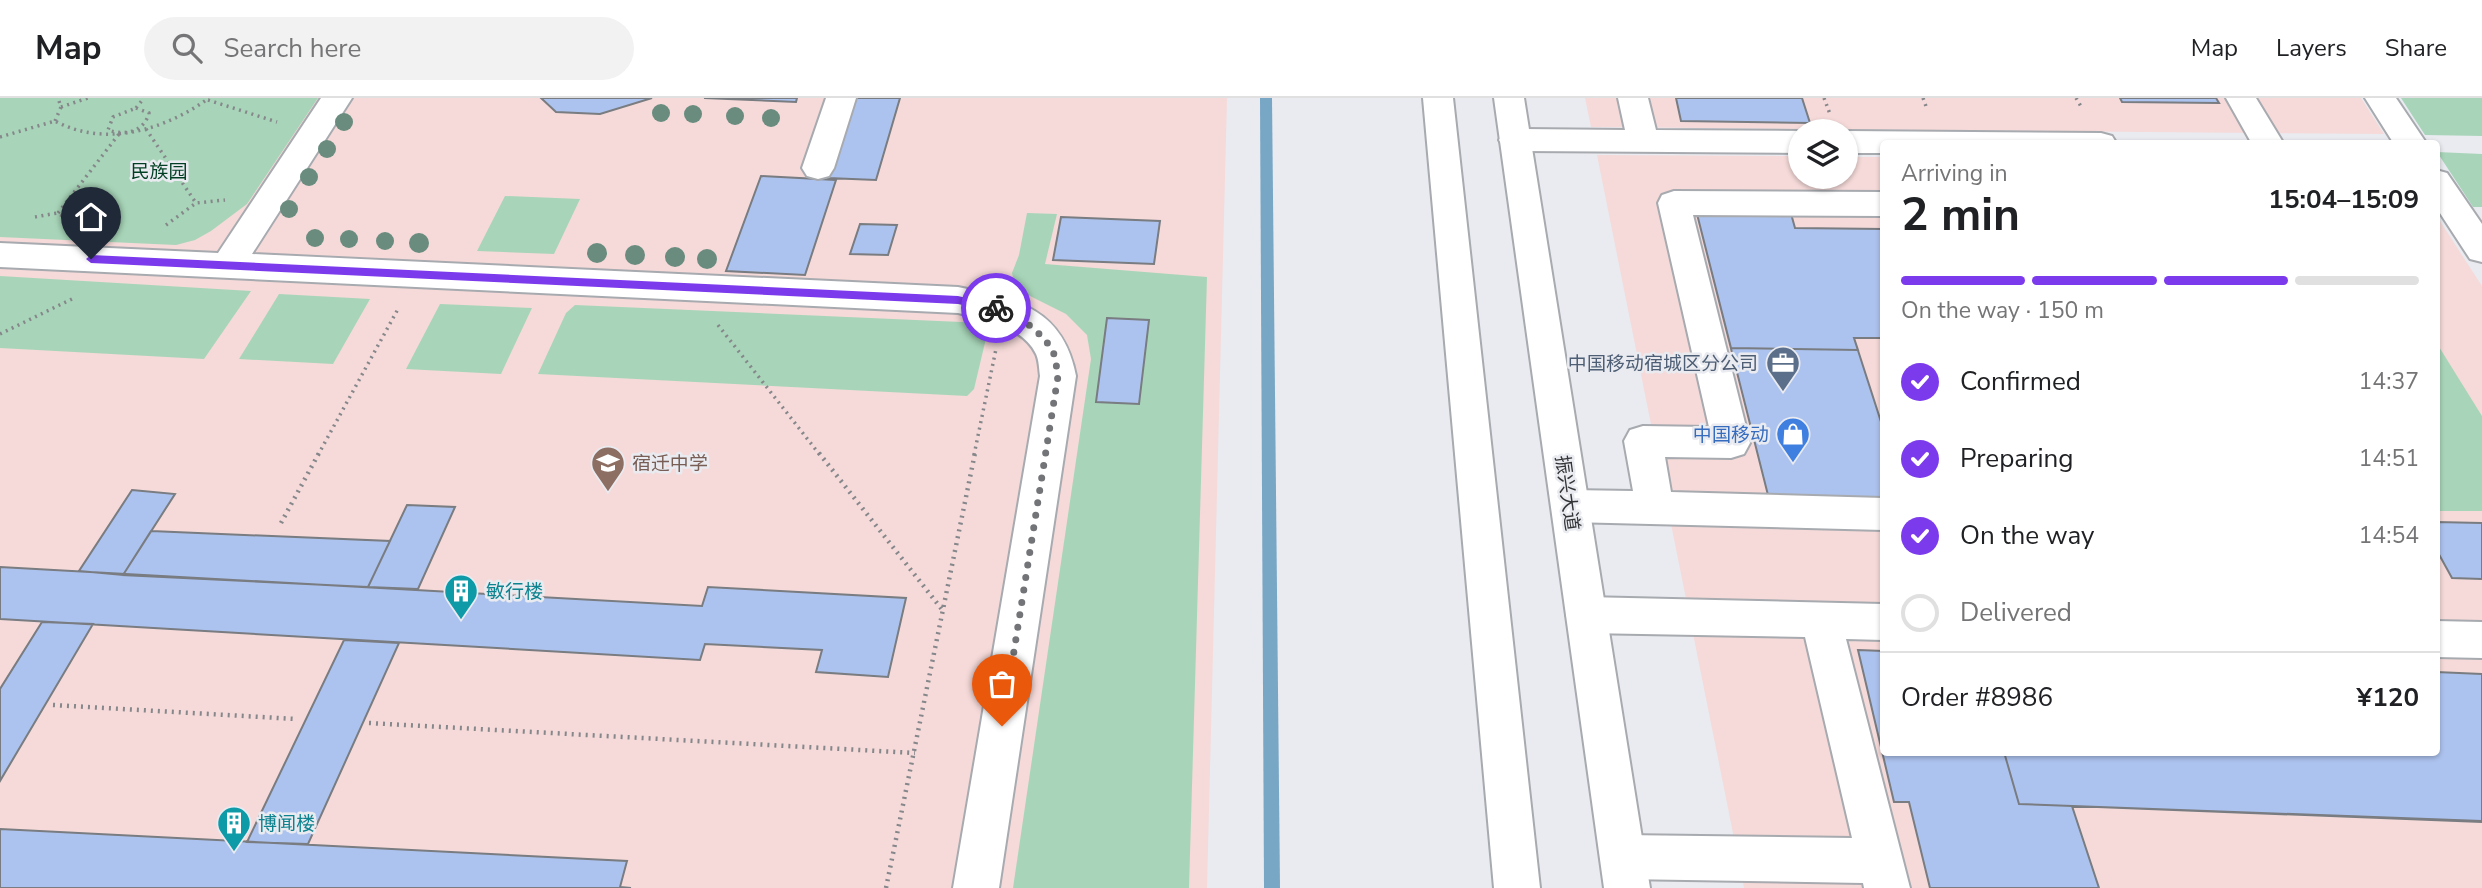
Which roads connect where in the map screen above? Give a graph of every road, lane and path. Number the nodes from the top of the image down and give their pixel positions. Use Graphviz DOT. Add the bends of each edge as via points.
graph roads {
  1 [pos="58,98"];
  2 [pos="88,98"];
  3 [pos="144,98"];
  4 [pos="337,98"];
  5 [pos="841,98"];
  6 [pos="1438,98"];
  7 [pos="1509,98"];
  8 [pos="1633,98"];
  9 [pos="2241,98"];
  10 [pos="2381,98"];
  11 [pos="209,99"];
  12 [pos="61,107"];
  13 [pos="136,108"];
  14 [pos="55,121"];
  15 [pos="318,128"];
  16 [pos="146,129"];
  17 [pos="132,131"];
  18 [pos="117,133"];
  19 [pos="0,137"];
  20 [pos="1515,140"];
  21 [pos="2266,140"];
  22 [pos="2408,140"];
  23 [pos="1643,141"];
  24 [pos="1788,142"];
  25 [pos="1858,142"];
  26 [pos="1880,142"];
  27 [pos="818,168"];
  28 [pos="2440,187"];
  29 [pos="272,197"];
  30 [pos="1880,204"];
  31 [pos="57,213"];
  32 [pos="2482,250"];
  33 [pos="0,255"];
  34 [pos="228,266"];
  35 [pos="417,275"];
  36 [pos="724,289"];
  37 [pos="1003,310"];
  38 [pos="1570,506"];
  39 [pos="1655,509"];
  40 [pos="1880,514"];
  41 [pos="281,523"];
  42 [pos="944,612"];
  43 [pos="1586,615"];
  44 [pos="1836,620"];
  45 [pos="1880,622"];
  46 [pos="2440,639"];
  47 [pos="2482,640"];
  48 [pos="53,705"];
  49 [pos="296,719"];
  50 [pos="369,723"];
  51 [pos="915,753"];
  52 [pos="1625,872"];
  53 [pos="1884,874"];
  54 [pos="886,888"];
  55 [pos="976,888"];
  56 [pos="1517,888"];
  1 -- 12 [label="path"];
  2 -- 12 [label="path"];
  3 -- 13 [label="path"];
  4 -- 15 [label="main road"];
  5 -- 27 [label="main road"];
  6 -- 56 [label="main road"];
  7 -- 20 [label="main road, 振兴大道"];
  8 -- 23 [label="main road"];
  9 -- 21 [label="main road"];
  10 -- 22 [label="main road"];
  11 -- 15 [label="path" via="282,123"];
  11 -- 16 [label="path"];
  12 -- 14 [label="path"];
  13 -- 17 [label="path" via="149,113 149,120"];
  13 -- 18 [label="path" via="108,123 108,130"];
  14 -- 18 [label="path" via="67,130"];
  14 -- 19 [label="path"];
  15 -- 29 [label="main road"];
  16 -- 17 [label="path"];
  16 -- 29 [label="path" via="196,203"];
  17 -- 18 [label="path"];
  18 -- 31 [label="path"];
  20 -- 23 [label="main road"];
  20 -- 38 [label="main road, 振兴大道"];
  23 -- 24 [label="main road"];
  25 -- 26 [label="main road"];
  28 -- 32 [label="main road"];
  29 -- 34 [label="main road"];
  30 -- 39 [label="main road" via="1674,203 1731,443 1643,441"];
  33 -- 34 [label="main road"];
  34 -- 35 [label="main road"];
  35 -- 36 [label="main road"];
  35 -- 41 [label="path"];
  36 -- 37 [label="main road" via="958,300"];
  36 -- 42 [label="path" via="714,320"];
  37 -- 42 [label="path"];
  37 -- 55 [label="main road" via="1035,330 1053,350 1058,376"];
  38 -- 39 [label="main road"];
  38 -- 43 [label="main road, 振兴大道"];
  39 -- 40 [label="main road"];
  42 -- 51 [label="path"];
  43 -- 44 [label="main road"];
  43 -- 52 [label="main road, 振兴大道"];
  44 -- 45 [label="main road"];
  44 -- 53 [label="main road" via="1825,636"];
  46 -- 47 [label="main road"];
  48 -- 49 [label="path"];
  50 -- 51 [label="path"];
  51 -- 54 [label="path"];
  52 -- 53 [label="main road"];
}
